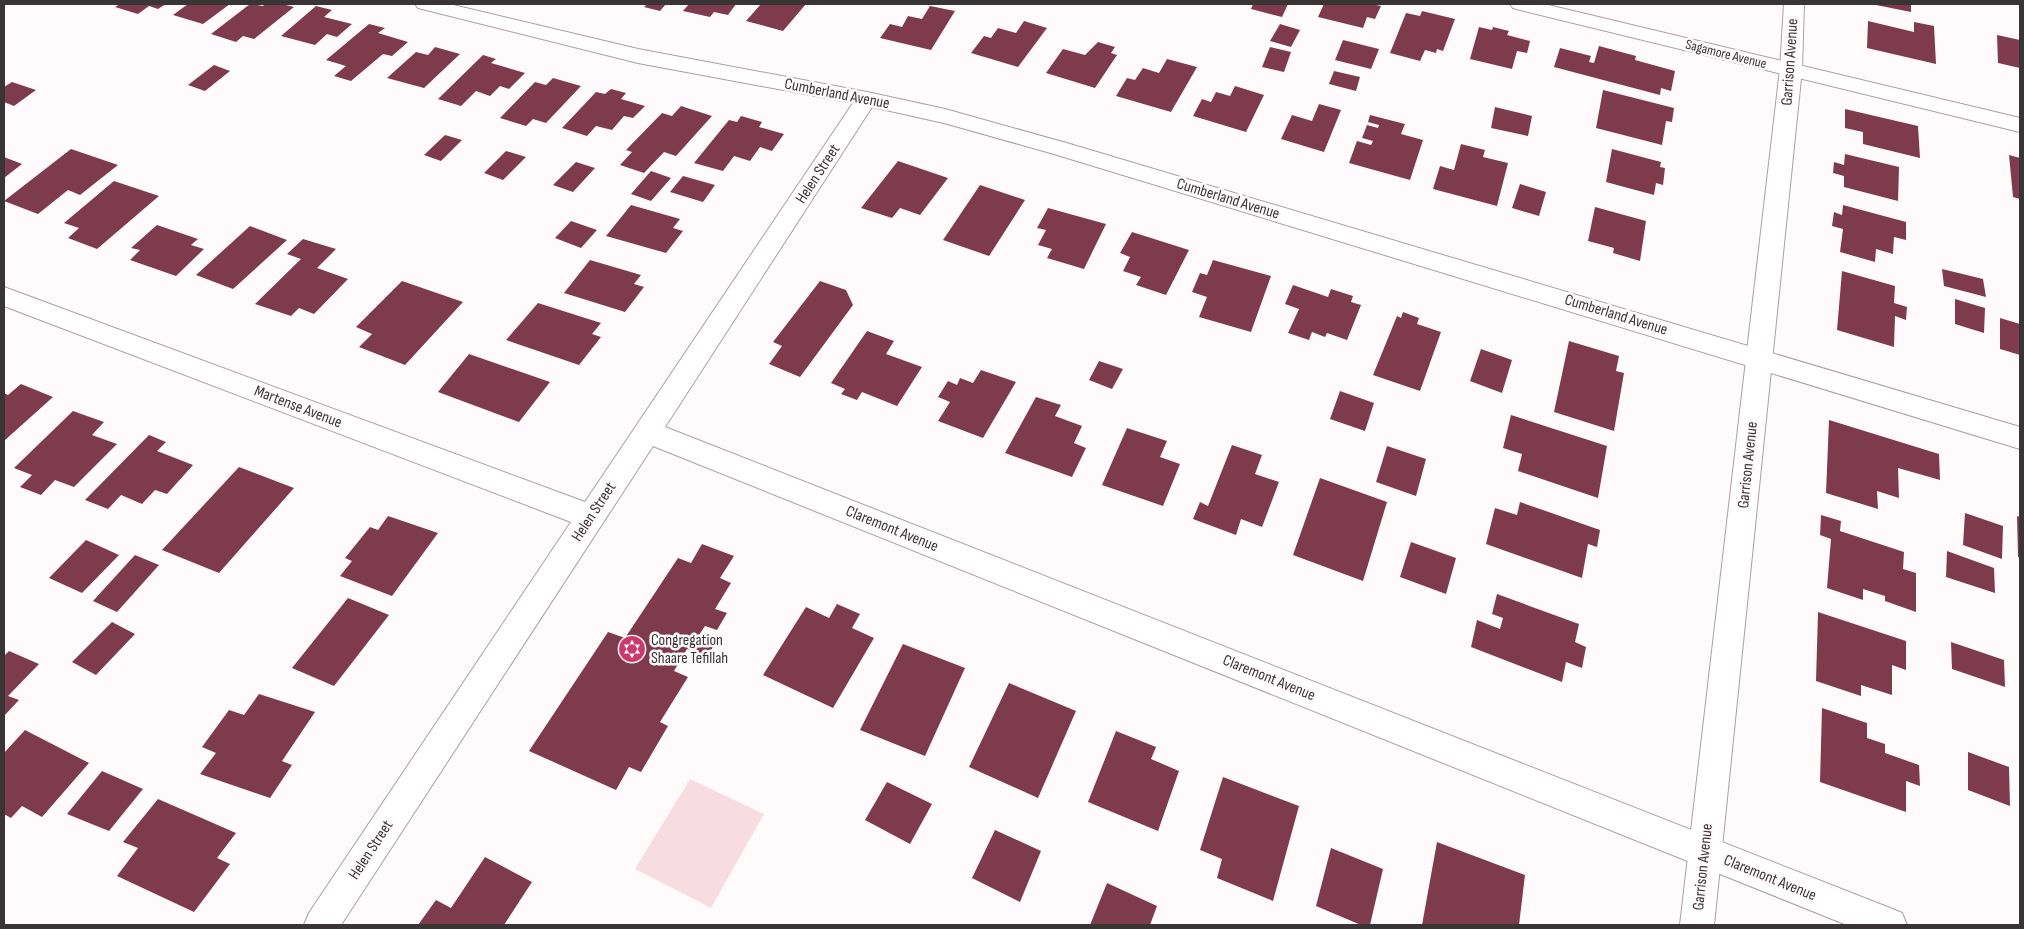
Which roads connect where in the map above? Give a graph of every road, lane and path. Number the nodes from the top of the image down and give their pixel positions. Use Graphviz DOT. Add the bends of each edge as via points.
graph roads {
  1 [pos="425,4"];
  2 [pos="1520,4"];
  3 [pos="1794,4"];
  4 [pos="1792,69"];
  5 [pos="867,99"];
  6 [pos="2020,125"];
  7 [pos="4,296"];
  8 [pos="1759,358"];
  9 [pos="647,432"];
  10 [pos="2020,438"];
  11 [pos="591,517"];
  12 [pos="1705,852"];
  13 [pos="321,925"];
  14 [pos="1697,925"];
  15 [pos="1890,925"];
  1 -- 5 [label="street, Cumberland Avenue" via="638,56"];
  2 -- 4 [label="street, Sagamore Avenue"];
  3 -- 4 [label="street, Garrison Avenue"];
  4 -- 6 [label="street, Sagamore Avenue"];
  4 -- 8 [label="street, Garrison Avenue"];
  5 -- 8 [label="street, Cumberland Avenue" via="945,116"];
  5 -- 9 [label="street, Helen Street"];
  7 -- 11 [label="street, Martense Avenue"];
  8 -- 10 [label="street, Cumberland Avenue"];
  8 -- 12 [label="street, Garrison Avenue"];
  9 -- 11 [label="street, Helen Street"];
  9 -- 12 [label="street, Claremont Avenue"];
  11 -- 13 [label="street, Helen Street"];
  12 -- 14 [label="street, Garrison Avenue"];
  12 -- 15 [label="street, Claremont Avenue"];
}
